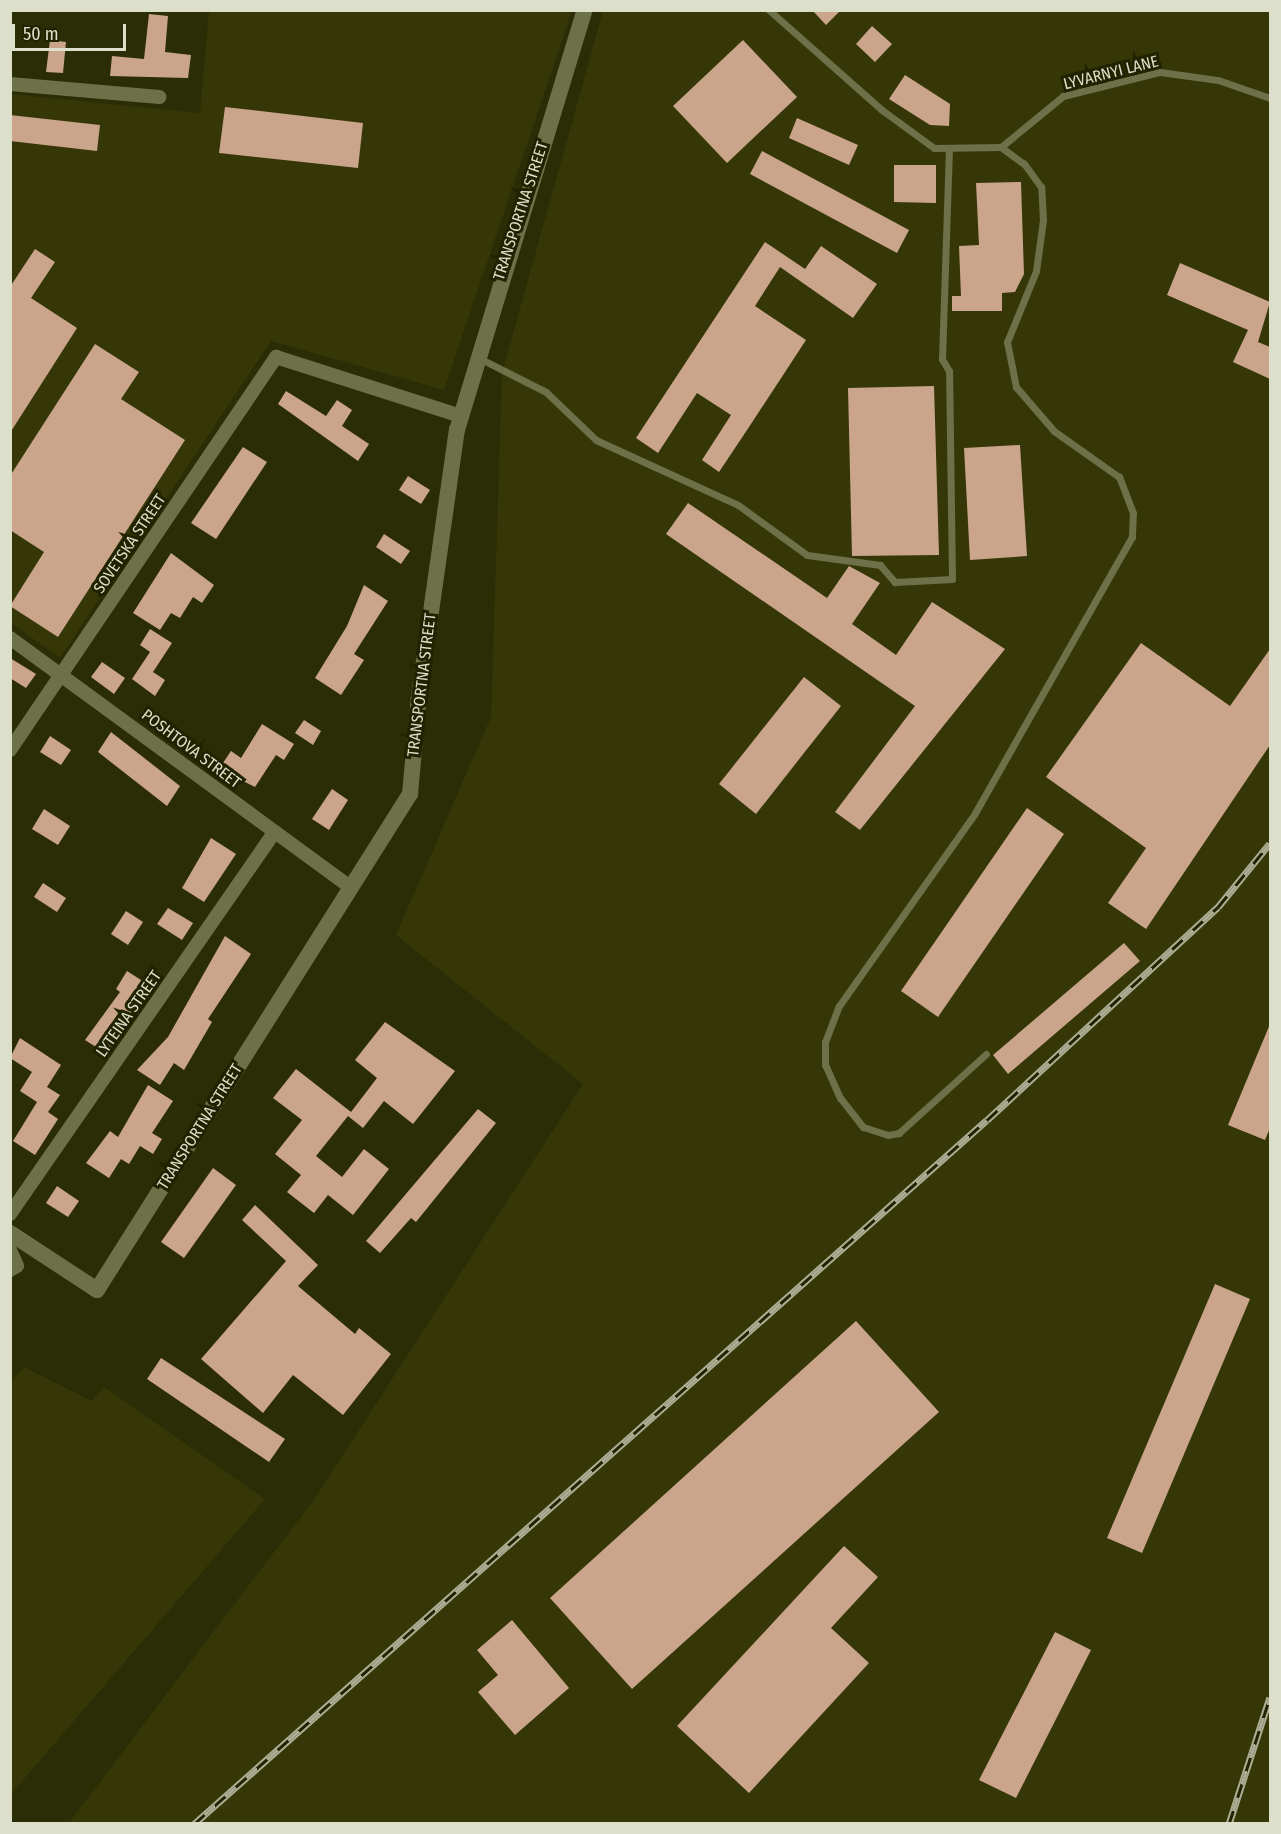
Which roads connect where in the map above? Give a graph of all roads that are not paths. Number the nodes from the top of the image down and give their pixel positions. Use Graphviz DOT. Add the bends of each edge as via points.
graph roads {
  1 [pos="585,10"];
  2 [pos="769,10"];
  3 [pos="10,84"];
  4 [pos="159,97"];
  5 [pos="1270,98"];
  6 [pos="1001,147"];
  7 [pos="949,148"];
  8 [pos="477,358"];
  9 [pos="461,416"];
  10 [pos="10,638"];
  11 [pos="62,674"];
  12 [pos="10,750"];
  13 [pos="275,832"];
  14 [pos="351,888"];
  15 [pos="986,1054"];
  16 [pos="10,1214"];
  17 [pos="10,1233"];
  18 [pos="10,1250"];
  19 [pos="10,1270"];
  1 -- 8 [label="street, TRANSPORTNA STREET"];
  2 -- 7 [label="lane" via="882,110 934,148"];
  3 -- 4 [label="street"];
  5 -- 6 [label="lane, LYVARNYI LANE" via="1218,80 1160,72 1063,96"];
  6 -- 7 [label="lane"];
  6 -- 15 [label="lane" via="1024,164 1041,187 1043,220 1036,271 1007,342 1016,387 1054,430 1119,477 1133,513 1132,537 975,813 838,1006 825,1042 825,1065 863,1127 888,1135 899,1133"];
  7 -- 8 [label="lane" via="942,359 949,371 952,579 895,582 880,565 807,555 738,505 596,440 546,392"];
  8 -- 9 [label="street, TRANSPORTNA STREET"];
  9 -- 11 [label="street, SOVETSKA STREET" via="276,357"];
  9 -- 14 [label="street, TRANSPORTNA STREET" via="419,696 410,794"];
  10 -- 11 [label="street, POSHTOVA STREET"];
  11 -- 12 [label="street, SOVETSKA STREET"];
  11 -- 13 [label="street, POSHTOVA STREET"];
  13 -- 14 [label="street, POSHTOVA STREET"];
  13 -- 16 [label="street, LYTEINA STREET"];
  14 -- 17 [label="street, TRANSPORTNA STREET" via="97,1290"];
  18 -- 19 [label="street" via="17,1266"];
}
